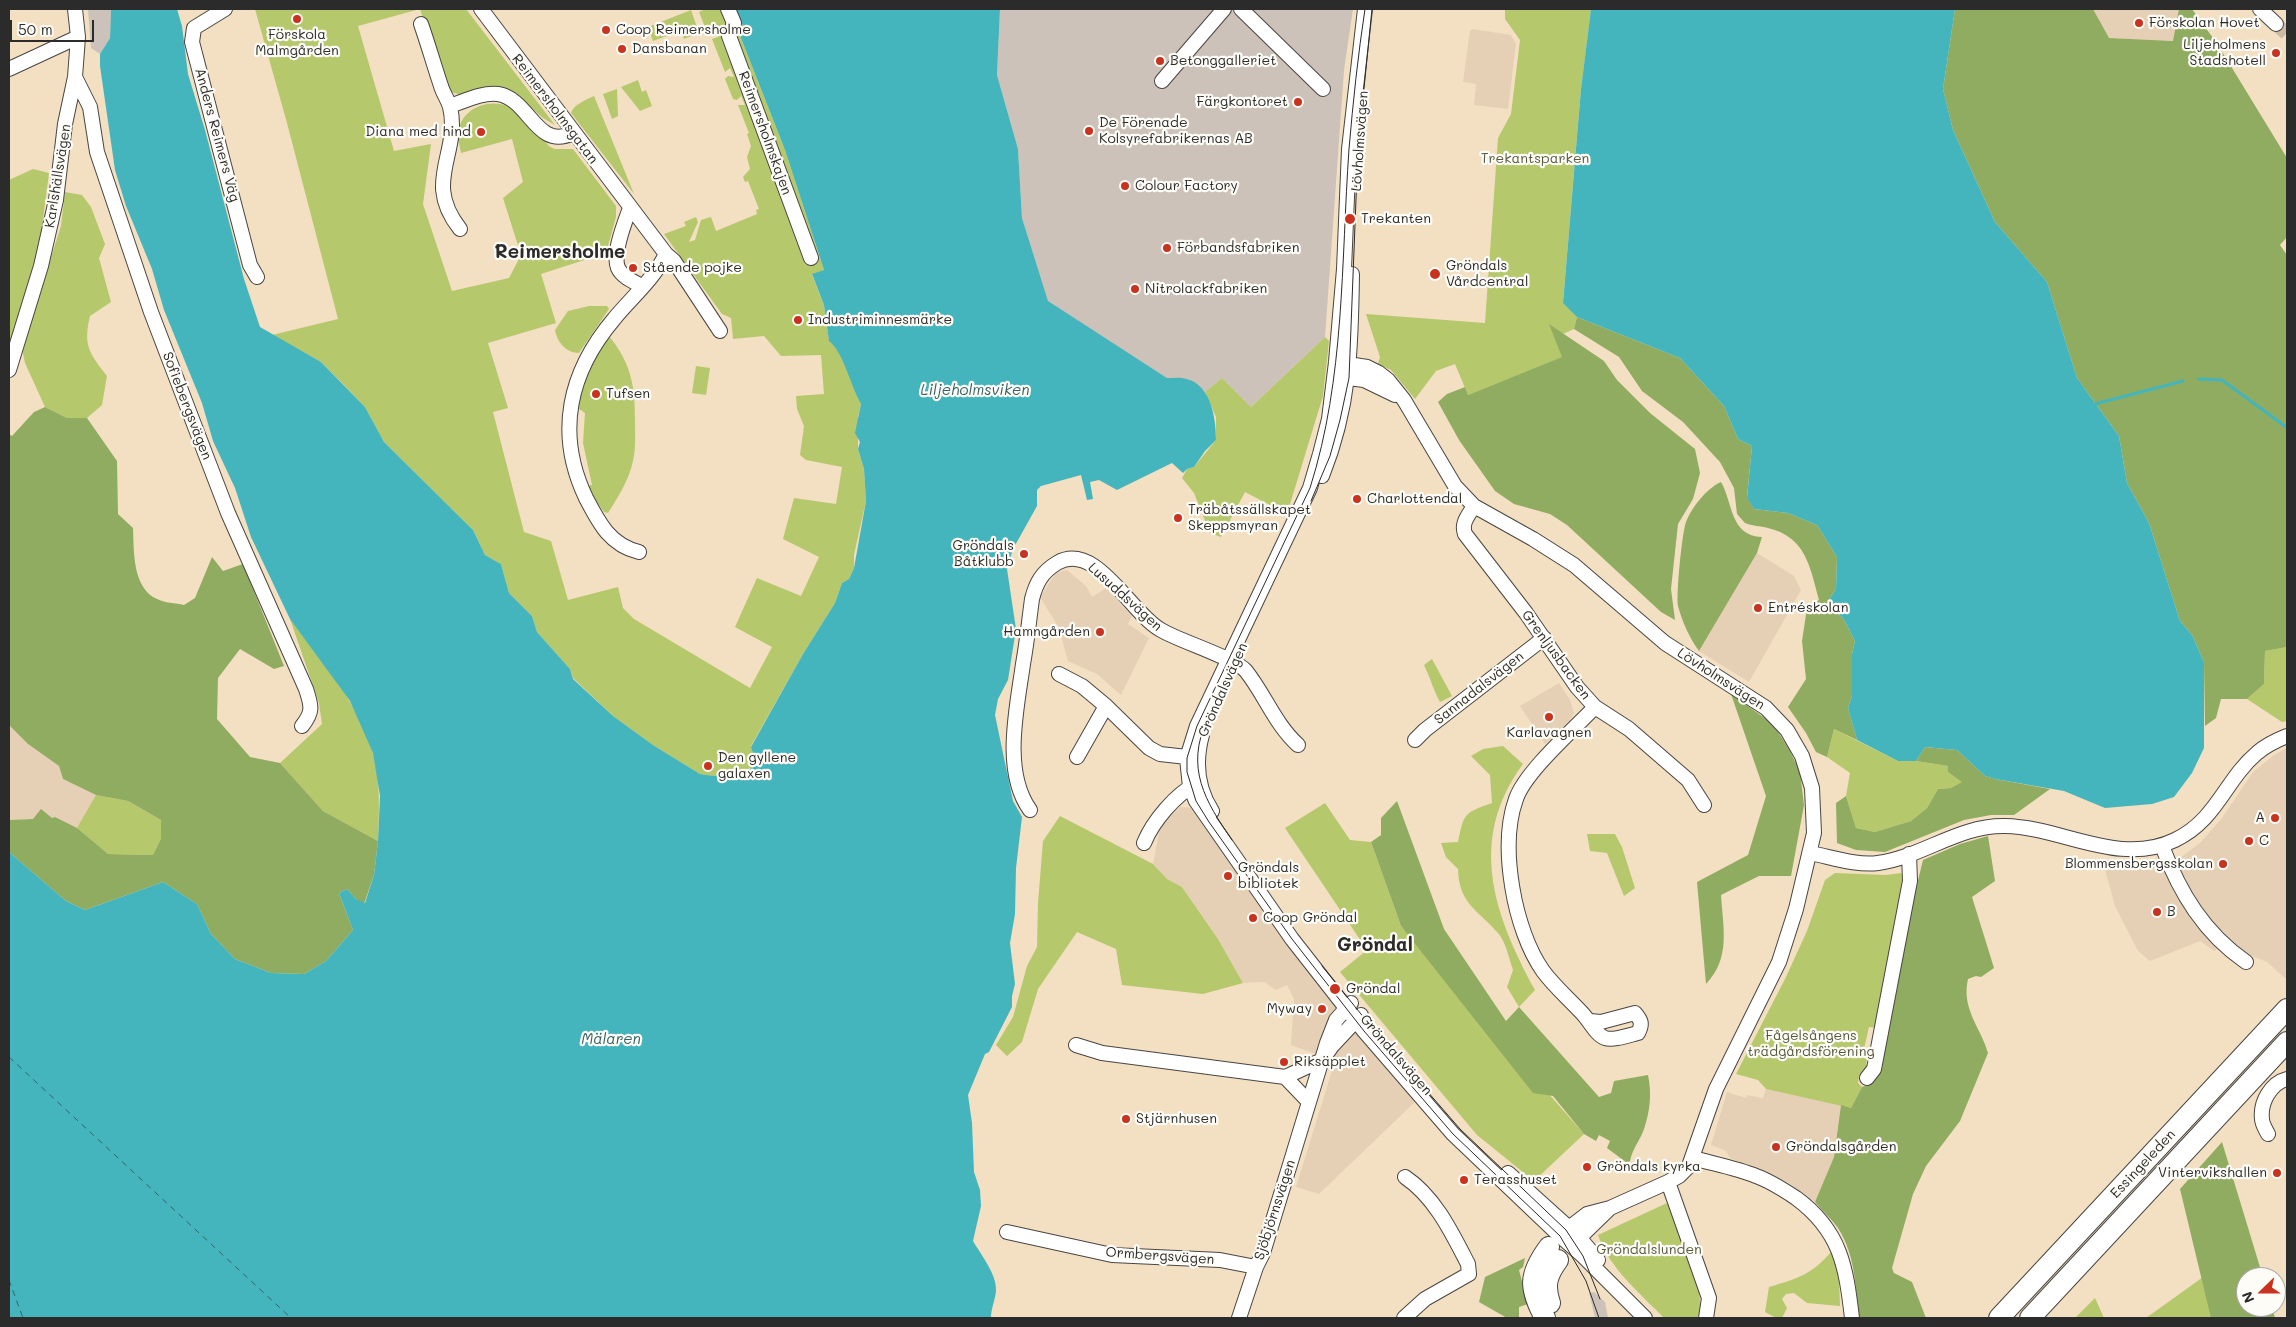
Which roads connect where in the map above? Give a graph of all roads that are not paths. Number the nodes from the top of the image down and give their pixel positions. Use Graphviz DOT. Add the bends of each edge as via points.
graph roads {
  1 [pos="75,9"];
  2 [pos="225,9"];
  3 [pos="481,9"];
  4 [pos="728,9"];
  5 [pos="1224,9"];
  6 [pos="1241,9"];
  7 [pos="1365,9"];
  8 [pos="1372,9"];
  9 [pos="2261,9"];
  10 [pos="420,24"];
  11 [pos="2276,24"];
  12 [pos="78,37"];
  13 [pos="9,69"];
  14 [pos="75,78"];
  15 [pos="1162,81"];
  16 [pos="1323,89"];
  17 [pos="450,106"];
  18 [pos="573,133"];
  19 [pos="630,208"];
  20 [pos="460,228"];
  21 [pos="666,254"];
  22 [pos="811,258"];
  23 [pos="257,277"];
  24 [pos="642,286"];
  25 [pos="720,331"];
  26 [pos="9,370"];
  27 [pos="1342,370"];
  28 [pos="1474,506"];
  29 [pos="639,552"];
  30 [pos="1544,638"];
  31 [pos="1231,662"];
  32 [pos="1059,674"];
  33 [pos="1106,706"];
  34 [pos="1595,707"];
  35 [pos="302,726"];
  36 [pos="2287,736"];
  37 [pos="1415,740"];
  38 [pos="1298,745"];
  39 [pos="1077,758"];
  40 [pos="1192,758"];
  41 [pos="1195,784"];
  42 [pos="1704,805"];
  43 [pos="1030,810"];
  44 [pos="1144,843"];
  45 [pos="2162,846"];
  46 [pos="1810,853"];
  47 [pos="1909,854"];
  48 [pos="2246,962"];
  49 [pos="1349,1005"];
  50 [pos="2287,1009"];
  51 [pos="1358,1017"];
  52 [pos="1590,1021"];
  53 [pos="2287,1042"];
  54 [pos="1076,1045"];
  55 [pos="1322,1060"];
  56 [pos="1286,1076"];
  57 [pos="1867,1078"];
  58 [pos="2287,1079"];
  59 [pos="1309,1102"];
  60 [pos="2268,1134"];
  61 [pos="1693,1158"];
  62 [pos="1405,1177"];
  63 [pos="1668,1182"];
  64 [pos="1007,1232"];
  65 [pos="1564,1242"];
  66 [pos="1256,1268"];
  67 [pos="1239,1318"];
  68 [pos="1404,1318"];
  69 [pos="1545,1318"];
  70 [pos="1557,1318"];
  71 [pos="1645,1318"];
  72 [pos="1706,1318"];
  73 [pos="1852,1318"];
  74 [pos="1999,1318"];
  75 [pos="2030,1318"];
  1 -- 12 [label="street, Karlshällsvägen"];
  2 -- 23 [label="street, Anders Reimers Väg" via="194,28 192,42 250,266"];
  3 -- 18 [label="street, Reimersholmsgatan"];
  4 -- 22 [label="street, Reimersholmskajen" via="734,23 729,36"];
  5 -- 15 [label="street"];
  6 -- 16 [label="street"];
  7 -- 27 [label="street, Lövholmsvägen" via="1349,149"];
  8 -- 27 [label="street, Lövholmsvägen"];
  9 -- 11 [label="street"];
  10 -- 17 [label="street"];
  12 -- 13 [label="street"];
  12 -- 14 [label="street, Karlshällsvägen"];
  14 -- 26 [label="street, Karlshällsvägen" via="65,124 56,200 41,266"];
  14 -- 35 [label="street, Sofiebergsvägen" via="90,107 96,152 151,312 228,513 306,689 310,715"];
  17 -- 18 [label="street" via="476,96 496,94 515,102 554,138"];
  17 -- 20 [label="street" via="452,122 442,186 450,216"];
  18 -- 19 [label="street, Reimersholmsgatan"];
  19 -- 21 [label="street, Reimersholmsgatan"];
  19 -- 24 [label="street" via="616,258 624,276"];
  21 -- 24 [label="street"];
  21 -- 25 [label="street, Reimersholmsgatan" via="674,261"];
  24 -- 29 [label="street" via="584,360 572,402 569,436 576,474 595,514 612,538 624,548"];
  27 -- 28 [label="street, Lövholmsvägen" via="1379,373 1404,400 1455,486"];
  27 -- 31 [label="street, Gröndalsvägen" via="1310,488"];
  28 -- 30 [label="street, Grenljusbacken" via="1462,528 1465,534"];
  28 -- 46 [label="street, Lövholmsvägen" via="1574,566 1664,642 1746,693 1774,715 1794,739 1810,778 1815,816"];
  30 -- 34 [label="street, Grenljusbacken" via="1577,687"];
  30 -- 37 [label="street, Sannadalsvägen"];
  31 -- 38 [label="street" via="1245,669 1284,733"];
  31 -- 40 [label="street, Gröndalsvägen" via="1197,726"];
  31 -- 43 [label="street, Lusuddsvägen" via="1159,630 1098,569 1078,558 1060,561 1048,568 1036,582 1032,599 1015,712 1013,754 1024,801"];
  32 -- 33 [label="street" via="1082,686"];
  33 -- 39 [label="street"];
  33 -- 40 [label="street" via="1149,748 1160,754"];
  34 -- 42 [label="street, Grenljusbacken" via="1629,729 1688,780"];
  34 -- 52 [label="street" via="1523,784 1512,814 1508,854 1515,902 1536,957 1552,981"];
  36 -- 45 [label="street" via="2268,745 2246,764 2211,814 2196,828"];
  40 -- 41 [label="street, Gröndalsvägen"];
  41 -- 44 [label="street" via="1151,827"];
  41 -- 49 [label="street, Gröndalsvägen" via="1210,822 1292,939"];
  45 -- 47 [label="street" via="2126,850 2110,848 2046,832 2005,826 1970,830"];
  45 -- 48 [label="street" via="2171,869 2208,928 2225,947"];
  46 -- 47 [label="street" via="1876,863"];
  46 -- 61 [label="street, Lövholmsvägen" via="1779,962 1727,1063"];
  47 -- 57 [label="street" via="1910,882 1874,1069"];
  49 -- 51 [label="street, Gröndalsvägen"];
  49 -- 55 [label="street, Sjöbjörnsvägen" via="1336,1020"];
  50 -- 74 [label="highway, Essingeleden"];
  51 -- 55 [label="street, Sjöbjörnsvägen"];
  51 -- 65 [label="street, Gröndalsvägen" via="1453,1134"];
  53 -- 75 [label="highway, Essingeleden"];
  54 -- 56 [label="street" via="1102,1053"];
  55 -- 56 [label="street, Sjöbjörnsvägen"];
  55 -- 59 [label="street, Sjöbjörnsvägen"];
  56 -- 59 [label="street"];
  58 -- 60 [label="street" via="2278,1081 2264,1104 2262,1120"];
  59 -- 66 [label="street, Sjöbjörnsvägen"];
  61 -- 63 [label="street, Lövholmsvägen" via="1684,1172"];
  61 -- 73 [label="street" via="1758,1176 1812,1210 1833,1237 1841,1254"];
  62 -- 68 [label="street" via="1418,1186 1438,1211 1468,1264 1469,1274 1425,1299"];
  63 -- 65 [label="street, Lövholmsvägen" via="1610,1208 1587,1214"];
  63 -- 72 [label="street" via="1709,1298"];
  64 -- 66 [label="street, Ormbergsvägen" via="1112,1255 1220,1260"];
  65 -- 69 [label="highway" via="1538,1262 1532,1286"];
  65 -- 70 [label="highway" via="1546,1283 1546,1292"];
  65 -- 71 [label="street, Gröndalsvägen"];
  66 -- 67 [label="street, Sjöbjörnsvägen"];
}
